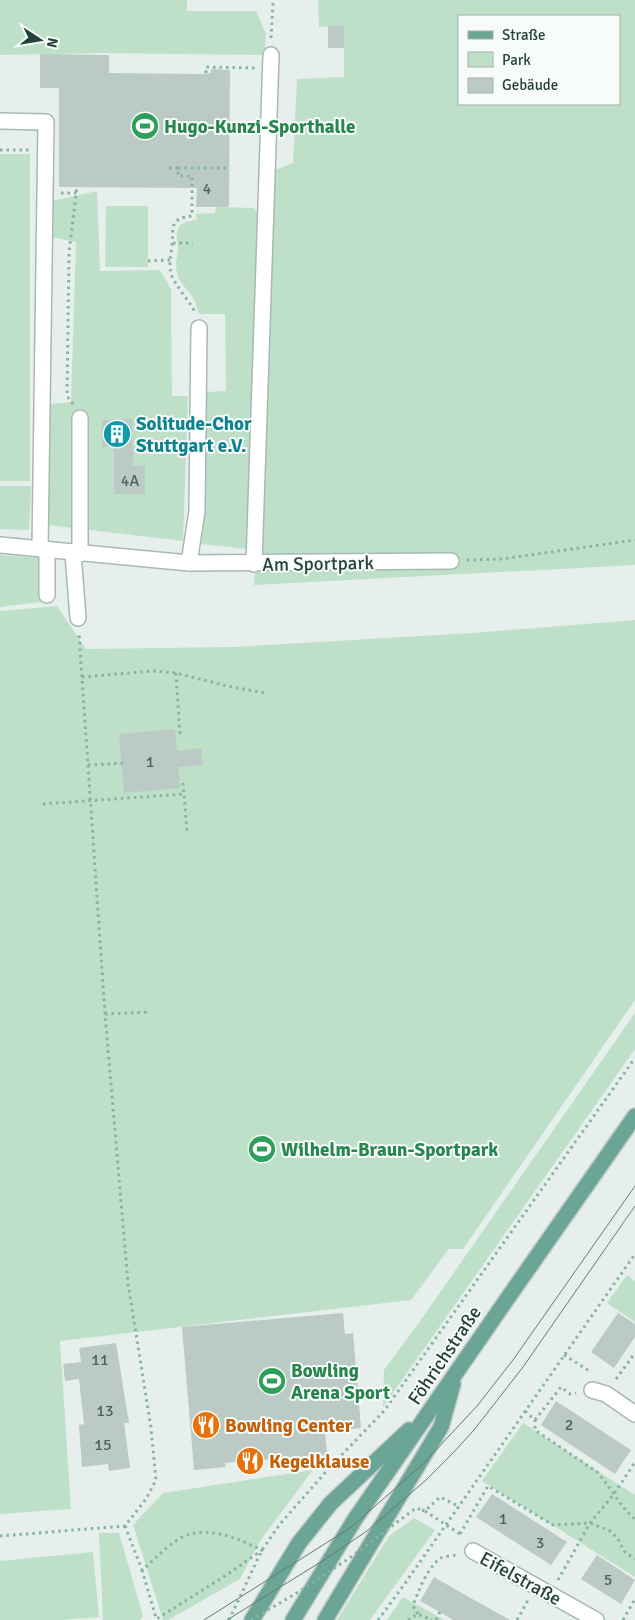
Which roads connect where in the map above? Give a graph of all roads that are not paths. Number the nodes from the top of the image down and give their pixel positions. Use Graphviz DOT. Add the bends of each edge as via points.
graph roads {
  1 [pos="271,55"];
  2 [pos="0,121"];
  3 [pos="198,321"];
  4 [pos="80,418"];
  5 [pos="0,545"];
  6 [pos="43,550"];
  7 [pos="77,553"];
  8 [pos="451,561"];
  9 [pos="189,563"];
  10 [pos="254,564"];
  11 [pos="48,595"];
  12 [pos="78,618"];
  13 [pos="635,1116"];
  14 [pos="457,1371"];
  15 [pos="599,1392"];
  16 [pos="429,1412"];
  17 [pos="635,1414"];
  18 [pos="473,1551"];
  19 [pos="252,1620"];
  20 [pos="293,1620"];
  21 [pos="325,1620"];
  22 [pos="596,1620"];
  1 -- 10 [label="street"];
  2 -- 6 [label="street" via="46,122"];
  3 -- 9 [label="street" via="197,511"];
  4 -- 7 [label="street"];
  5 -- 6 [label="street, Am Sportpark"];
  6 -- 7 [label="street, Am Sportpark"];
  6 -- 11 [label="street"];
  7 -- 9 [label="street, Am Sportpark"];
  7 -- 12 [label="street"];
  8 -- 10 [label="street, Am Sportpark"];
  9 -- 10 [label="street, Am Sportpark"];
  13 -- 14 [label="main road, Föhrichstraße"];
  14 -- 16 [label="main road, Föhrichstraße"];
  14 -- 21 [label="main road" via="441,1427"];
  15 -- 17 [label="street"];
  16 -- 19 [label="main road" via="332,1503 299,1543"];
  16 -- 20 [label="main road, Föhrichstraße" via="355,1519"];
  18 -- 22 [label="street, Eifelstraße"];
}
